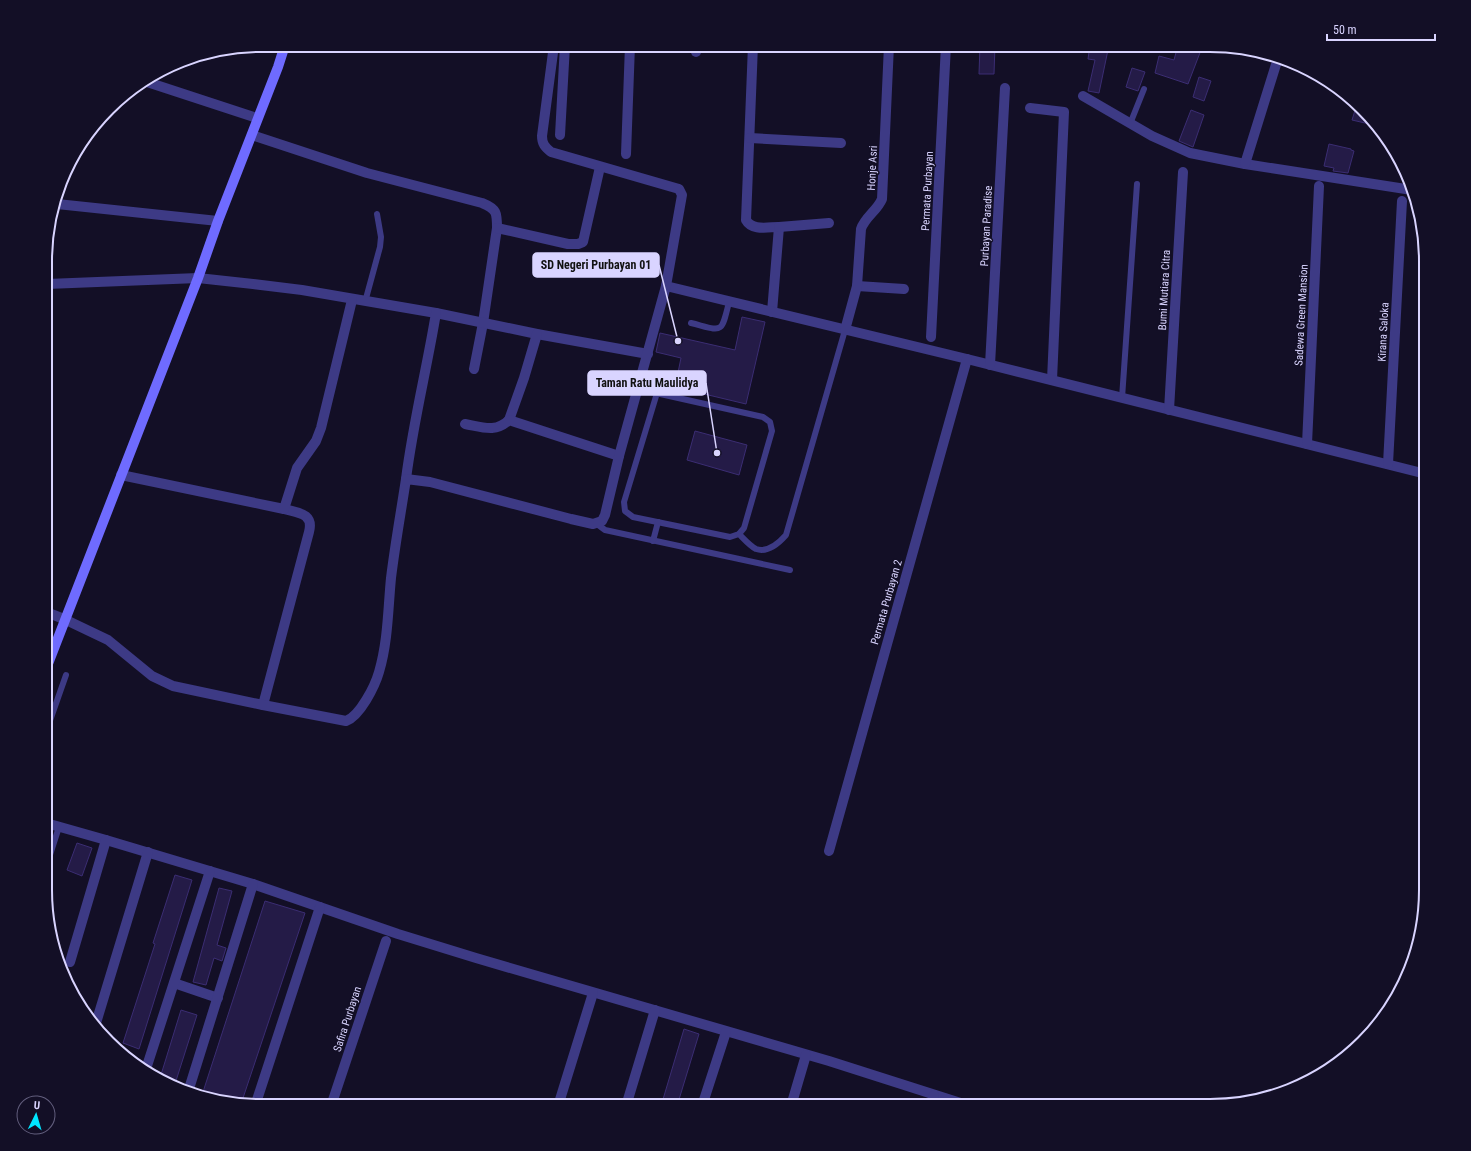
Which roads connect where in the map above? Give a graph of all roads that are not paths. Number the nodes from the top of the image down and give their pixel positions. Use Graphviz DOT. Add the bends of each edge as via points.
graph roads {
  1 [pos="283,52"];
  2 [pos="553,52"];
  3 [pos="566,52"];
  4 [pos="630,52"];
  5 [pos="753,52"];
  6 [pos="889,52"];
  7 [pos="946,52"];
  8 [pos="1276,63"];
  9 [pos="151,83"];
  10 [pos="1005,88"];
  11 [pos="1144,89"];
  12 [pos="1083,96"];
  13 [pos="1030,108"];
  14 [pos="258,118"];
  15 [pos="1130,124"];
  16 [pos="252,135"];
  17 [pos="560,135"];
  18 [pos="750,138"];
  19 [pos="841,143"];
  20 [pos="626,154"];
  21 [pos="1244,164"];
  22 [pos="600,167"];
  23 [pos="1183,172"];
  24 [pos="1137,184"];
  25 [pos="1319,186"];
  26 [pos="1406,189"];
  27 [pos="1402,202"];
  28 [pos="60,204"];
  29 [pos="377,214"];
  30 [pos="218,221"];
  31 [pos="829,223"];
  32 [pos="779,227"];
  33 [pos="497,228"];
  34 [pos="198,278"];
  35 [pos="52,284"];
  36 [pos="666,286"];
  37 [pos="857,286"];
  38 [pos="904,289"];
  39 [pos="352,300"];
  40 [pos="366,302"];
  41 [pos="729,302"];
  42 [pos="772,312"];
  43 [pos="436,313"];
  44 [pos="483,323"];
  45 [pos="691,323"];
  46 [pos="845,330"];
  47 [pos="537,334"];
  48 [pos="931,337"];
  49 [pos="648,354"];
  50 [pos="967,359"];
  51 [pos="990,365"];
  52 [pos="474,369"];
  53 [pos="1052,380"];
  54 [pos="638,389"];
  55 [pos="657,393"];
  56 [pos="1122,398"];
  57 [pos="1169,410"];
  58 [pos="509,420"];
  59 [pos="465,424"];
  60 [pos="1307,444"];
  61 [pos="620,456"];
  62 [pos="1388,464"];
  63 [pos="1419,472"];
  64 [pos="121,475"];
  65 [pos="406,479"];
  66 [pos="284,509"];
  67 [pos="658,522"];
  68 [pos="597,524"];
  69 [pos="739,534"];
  70 [pos="653,541"];
  71 [pos="790,570"];
  72 [pos="52,615"];
  73 [pos="64,621"];
  74 [pos="52,654"];
  75 [pos="66,675"];
  76 [pos="263,705"];
  77 [pos="52,715"];
  78 [pos="52,825"];
  79 [pos="59,827"];
  80 [pos="106,840"];
  81 [pos="52,849"];
  82 [pos="829,851"];
  83 [pos="148,852"];
  84 [pos="210,871"];
  85 [pos="253,884"];
  86 [pos="320,907"];
  87 [pos="386,941"];
  88 [pos="70,962"];
  89 [pos="174,983"];
  90 [pos="593,993"];
  91 [pos="218,998"];
  92 [pos="655,1010"];
  93 [pos="97,1020"];
  94 [pos="726,1032"];
  95 [pos="806,1055"];
  96 [pos="147,1065"];
  97 [pos="190,1086"];
  98 [pos="934,1094"];
  99 [pos="257,1099"];
  100 [pos="333,1099"];
  101 [pos="560,1099"];
  102 [pos="628,1099"];
  103 [pos="704,1099"];
  104 [pos="793,1099"];
  105 [pos="932,1099"];
  106 [pos="949,1099"];
  1 -- 14 [label="street"];
  2 -- 22 [label="street" via="542,142 551,152"];
  3 -- 17 [label="street"];
  4 -- 20 [label="street"];
  5 -- 18 [label="street"];
  6 -- 37 [label="street, Honje Asri" via="882,199 863,222"];
  7 -- 48 [label="street, Permata Purbayan"];
  8 -- 21 [label="street"];
  9 -- 14 [label="street"];
  10 -- 51 [label="street, Purbayan Paradise"];
  11 -- 15 [label="lane"];
  12 -- 15 [label="street"];
  13 -- 53 [label="street" via="1064,112"];
  14 -- 16 [label="street"];
  15 -- 21 [label="street" via="1184,151"];
  16 -- 30 [label="street"];
  16 -- 33 [label="street" via="367,173 482,203 496,212"];
  18 -- 19 [label="street"];
  18 -- 32 [label="street" via="746,220 756,227"];
  21 -- 26 [label="street"];
  22 -- 33 [label="street" via="582,242 568,244"];
  22 -- 36 [label="street" via="679,189 681,192"];
  23 -- 57 [label="street, Bumi Mutiara Citra"];
  24 -- 56 [label="lane"];
  25 -- 60 [label="street, Sadewa Green Mansion"];
  27 -- 62 [label="street, Kirana Saloka"];
  28 -- 30 [label="street"];
  29 -- 40 [label="lane" via="380,247"];
  30 -- 34 [label="street"];
  31 -- 32 [label="street"];
  32 -- 42 [label="street"];
  33 -- 44 [label="street"];
  34 -- 35 [label="street"];
  34 -- 39 [label="street" via="302,290"];
  34 -- 64 [label="street"];
  36 -- 41 [label="street"];
  36 -- 49 [label="street"];
  37 -- 38 [label="street"];
  37 -- 46 [label="street, Honje Asri"];
  39 -- 40 [label="street"];
  39 -- 66 [label="street" via="321,428 316,441 297,468"];
  40 -- 43 [label="street"];
  41 -- 42 [label="street"];
  41 -- 45 [label="lane" via="724,324 720,328"];
  42 -- 46 [label="street"];
  43 -- 44 [label="street"];
  43 -- 65 [label="street"];
  44 -- 47 [label="street"];
  44 -- 52 [label="street"];
  46 -- 50 [label="street"];
  46 -- 69 [label="lane" via="786,535 775,546 760,549 755,548"];
  47 -- 49 [label="street"];
  47 -- 58 [label="street"];
  49 -- 54 [label="street"];
  50 -- 51 [label="street"];
  50 -- 82 [label="street, Permata Purbayan 2"];
  51 -- 53 [label="street"];
  53 -- 56 [label="street"];
  54 -- 55 [label="lane"];
  54 -- 61 [label="street"];
  55 -- 67 [label="lane" via="624,506 625,511 633,517"];
  55 -- 69 [label="lane" via="763,417 770,422 772,431 744,528"];
  56 -- 57 [label="street"];
  57 -- 60 [label="street"];
  58 -- 59 [label="street" via="497,428"];
  58 -- 61 [label="street"];
  60 -- 62 [label="street"];
  61 -- 68 [label="street" via="605,515"];
  62 -- 63 [label="street"];
  64 -- 66 [label="street"];
  64 -- 73 [label="street"];
  65 -- 68 [label="street" via="430,482 564,518"];
  65 -- 76 [label="street" via="383,654 379,672 356,715 346,721"];
  66 -- 76 [label="street" via="308,518 311,523"];
  67 -- 69 [label="lane" via="730,537"];
  67 -- 70 [label="lane"];
  68 -- 70 [label="lane" via="605,530"];
  70 -- 71 [label="lane"];
  72 -- 73 [label="street"];
  73 -- 74 [label="street"];
  73 -- 76 [label="street" via="108,640 152,676 173,686"];
  75 -- 77 [label="lane"];
  78 -- 79 [label="street"];
  79 -- 80 [label="street"];
  79 -- 81 [label="lane"];
  80 -- 83 [label="street"];
  80 -- 88 [label="street"];
  83 -- 84 [label="street"];
  83 -- 93 [label="street"];
  84 -- 85 [label="street"];
  84 -- 89 [label="street"];
  85 -- 86 [label="street"];
  85 -- 91 [label="street"];
  86 -- 90 [label="street" via="398,934"];
  86 -- 99 [label="street"];
  87 -- 100 [label="street, Safira Purbayan"];
  89 -- 91 [label="street"];
  89 -- 96 [label="street"];
  90 -- 92 [label="street"];
  90 -- 101 [label="street"];
  91 -- 97 [label="street"];
  92 -- 94 [label="street"];
  92 -- 102 [label="street"];
  94 -- 95 [label="street"];
  94 -- 103 [label="street"];
  95 -- 98 [label="street"];
  95 -- 104 [label="street"];
  98 -- 105 [label="street"];
  98 -- 106 [label="street"];
}
